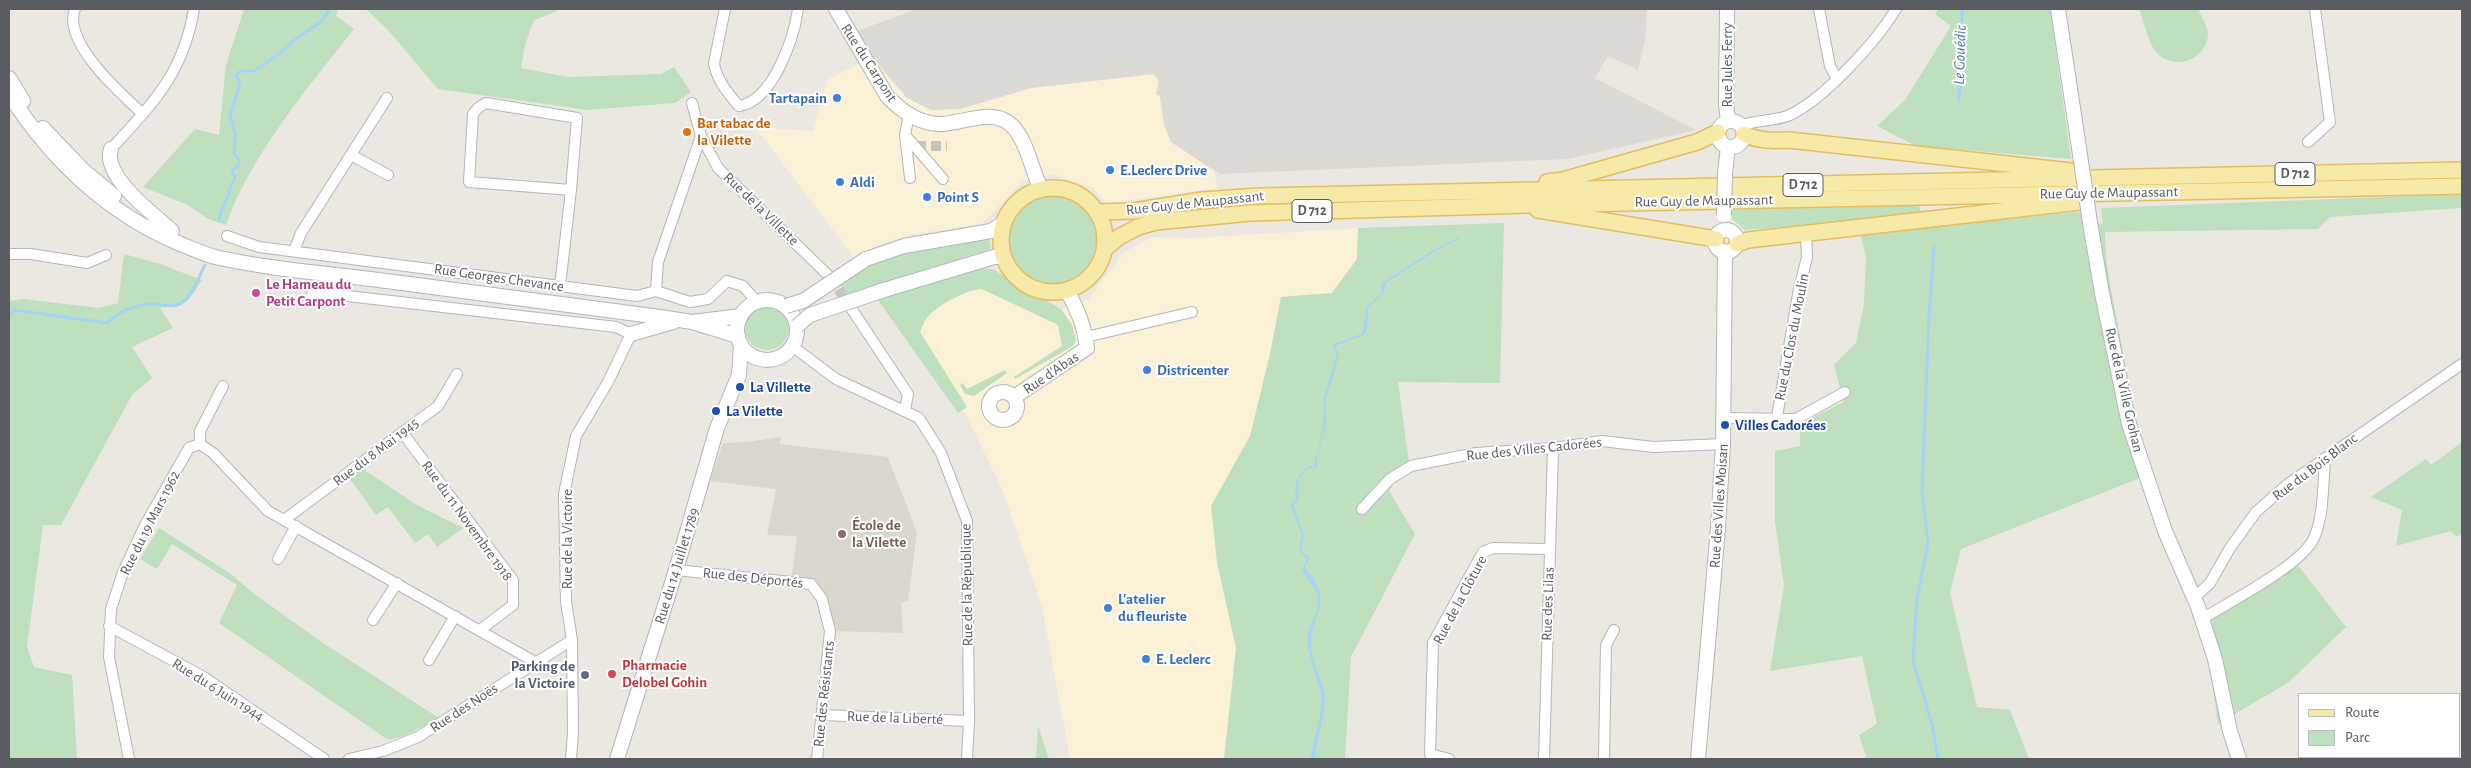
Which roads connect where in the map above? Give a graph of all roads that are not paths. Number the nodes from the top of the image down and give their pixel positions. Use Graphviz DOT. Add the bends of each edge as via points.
graph roads {
  1 [pos="75,9"];
  2 [pos="194,9"];
  3 [pos="725,9"];
  4 [pos="798,9"];
  5 [pos="836,9"];
  6 [pos="1727,9"];
  7 [pos="1819,9"];
  8 [pos="1896,9"];
  9 [pos="2058,9"];
  10 [pos="2314,9"];
  11 [pos="9,78"];
  12 [pos="1837,79"];
  13 [pos="9,94"];
  14 [pos="388,98"];
  15 [pos="692,104"];
  16 [pos="143,114"];
  17 [pos="909,115"];
  18 [pos="1738,127"];
  19 [pos="1718,132"];
  20 [pos="905,135"];
  21 [pos="701,136"];
  22 [pos="2308,142"];
  23 [pos="1728,147"];
  24 [pos="111,148"];
  25 [pos="351,155"];
  26 [pos="2462,170"];
  27 [pos="388,175"];
  28 [pos="910,178"];
  29 [pos="2127,178"];
  30 [pos="944,179"];
  31 [pos="2462,186"];
  32 [pos="1040,189"];
  33 [pos="571,190"];
  34 [pos="1479,192"];
  35 [pos="2170,192"];
  36 [pos="1528,205"];
  37 [pos="1098,212"];
  38 [pos="1004,222"];
  39 [pos="172,231"];
  40 [pos="1806,234"];
  41 [pos="1720,235"];
  42 [pos="226,236"];
  43 [pos="1731,248"];
  44 [pos="1105,250"];
  45 [pos="294,251"];
  46 [pos="215,252"];
  47 [pos="9,254"];
  48 [pos="106,256"];
  49 [pos="1003,257"];
  50 [pos="830,277"];
  51 [pos="560,286"];
  52 [pos="656,291"];
  53 [pos="1067,291"];
  54 [pos="310,300"];
  55 [pos="757,302"];
  56 [pos="786,306"];
  57 [pos="851,308"];
  58 [pos="1192,312"];
  59 [pos="740,316"];
  60 [pos="685,321"];
  61 [pos="797,326"];
  62 [pos="631,334"];
  63 [pos="1086,337"];
  64 [pos="740,340"];
  65 [pos="792,346"];
  66 [pos="761,359"];
  67 [pos="2462,364"];
  68 [pos="457,374"];
  69 [pos="739,375"];
  70 [pos="224,386"];
  71 [pos="1845,392"];
  72 [pos="1014,397"];
  73 [pos="905,410"];
  74 [pos="1777,417"];
  75 [pos="1724,418"];
  76 [pos="402,432"];
  77 [pos="200,444"];
  78 [pos="1723,444"];
  79 [pos="1553,448"];
  80 [pos="2325,458"];
  81 [pos="1362,509"];
  82 [pos="284,520"];
  83 [pos="296,526"];
  84 [pos="1550,549"];
  85 [pos="278,559"];
  86 [pos="676,570"];
  87 [pos="397,583"];
  88 [pos="2195,598"];
  89 [pos="822,599"];
  90 [pos="455,616"];
  91 [pos="2202,619"];
  92 [pos="373,620"];
  93 [pos="110,626"];
  94 [pos="480,630"];
  95 [pos="1614,630"];
  96 [pos="572,640"];
  97 [pos="429,660"];
  98 [pos="535,662"];
  99 [pos="822,715"];
  100 [pos="969,721"];
  101 [pos="382,755"];
  102 [pos="128,759"];
  103 [pos="324,759"];
  104 [pos="349,759"];
  105 [pos="570,759"];
  106 [pos="617,759"];
  107 [pos="817,759"];
  108 [pos="967,759"];
  109 [pos="1449,759"];
  110 [pos="1544,759"];
  111 [pos="1604,759"];
  112 [pos="1698,759"];
  113 [pos="2239,759"];
  1 -- 16 [label="street" via="72,18 74,34 96,65"];
  2 -- 16 [label="street" via="190,35 174,74"];
  3 -- 4 [label="street" via="714,63 722,83 739,106 748,105 762,93 785,59"];
  5 -- 17 [label="main road, Rue du Carpont" via="887,96"];
  6 -- 18 [label="main road, Rue Jules Ferry" via="1726,104"];
  7 -- 12 [label="street" via="1830,66"];
  8 -- 12 [label="street" via="1880,32"];
  9 -- 88 [label="main road, Rue de la Ville Grohan, bridge" via="2091,229 2129,424 2165,531"];
  10 -- 22 [label="street" via="2330,122"];
  11 -- 39 [label="main road" via="44,129 84,171 122,201"];
  12 -- 18 [label="street" via="1790,115"];
  13 -- 46 [label="main road" via="56,158 93,192 167,239"];
  14 -- 25 [label="street"];
  15 -- 21 [label="street, Rue de la Villette"];
  16 -- 24 [label="street"];
  17 -- 20 [label="street"];
  17 -- 32 [label="main road, Rue du Carpont" via="942,124 985,116 1007,122 1020,136"];
  18 -- 19 [label="main road" via="1721,125"];
  18 -- 23 [label="main road" via="1739,144"];
  18 -- 29 [label="main road" via="1755,139 1770,141 1788,140"];
  19 -- 23 [label="main road" via="1719,140"];
  19 -- 34 [label="main road" via="1698,142 1563,180"];
  20 -- 28 [label="street"];
  20 -- 30 [label="street"];
  21 -- 50 [label="street, Rue de la Villette" via="718,168"];
  21 -- 52 [label="street" via="658,262"];
  23 -- 41 [label="main road, bridge"];
  24 -- 39 [label="main road" via="110,165 119,180"];
  25 -- 27 [label="street"];
  25 -- 45 [label="street" via="301,233"];
  26 -- 29 [label="main road, Rue Guy de Maupassant / D 712"];
  29 -- 34 [label="main road, Rue Guy de Maupassant / D 712"];
  31 -- 35 [label="main road, Rue Guy de Maupassant / D 712"];
  32 -- 37 [label="main road" via="1073,191 1087,199"];
  32 -- 38 [label="main road" via="1012,207"];
  33 -- 33 [label="street" via="469,182 473,114 486,103 577,118"];
  33 -- 51 [label="street"];
  34 -- 37 [label="main road, Rue Guy de Maupassant / D 712" via="1259,196 1202,200 1134,211"];
  35 -- 36 [label="main road, Rue Guy de Maupassant / D 712"];
  35 -- 40 [label="main road"];
  36 -- 41 [label="main road" via="1540,212"];
  36 -- 44 [label="main road, Rue Guy de Maupassant / D 712" via="1195,216 1138,227"];
  37 -- 44 [label="main road" via="1106,236"];
  38 -- 49 [label="main road"];
  38 -- 56 [label="main road, bridge" via="991,231 904,246 866,259 802,301"];
  39 -- 46 [label="main road"];
  40 -- 43 [label="main road" via="1748,240"];
  40 -- 74 [label="street, Rue du Clos du Moulin" via="1807,257"];
  41 -- 43 [label="main road" via="1719,248"];
  41 -- 43 [label="main road" via="1735,234"];
  42 -- 45 [label="street, Rue Georges Chevance" via="259,247"];
  43 -- 75 [label="main road, Rue des Villes Moisan"];
  44 -- 53 [label="main road" via="1092,276"];
  45 -- 51 [label="street, Rue Georges Chevance"];
  46 -- 60 [label="main road" via="245,261"];
  47 -- 48 [label="street" via="88,262"];
  49 -- 53 [label="main road" via="1010,271 1022,282 1043,291"];
  49 -- 61 [label="main road, bridge" via="884,290 810,315"];
  51 -- 52 [label="street, Rue Georges Chevance" via="637,296"];
  52 -- 55 [label="street, Rue Georges Chevance" via="690,302 708,299 727,281 743,286"];
  53 -- 63 [label="main road, Rue d'Abas"];
  54 -- 62 [label="street" via="313,292 616,327"];
  55 -- 56 [label="main road" via="772,300"];
  55 -- 59 [label="main road"];
  56 -- 61 [label="main road"];
  57 -- 73 [label="street" via="908,394"];
  58 -- 63 [label="street"];
  59 -- 60 [label="main road"];
  59 -- 64 [label="main road" via="737,326"];
  60 -- 62 [label="main road"];
  60 -- 64 [label="main road"];
  61 -- 65 [label="main road"];
  62 -- 96 [label="street, Rue de la Victoire" via="608,382 576,436 564,494 566,601"];
  63 -- 72 [label="main road, Rue d'Abas" via="1087,348 1075,358"];
  64 -- 66 [label="main road" via="746,351"];
  64 -- 69 [label="main road, Rue du 14 Juillet 1789"];
  65 -- 66 [label="main road" via="780,356"];
  65 -- 73 [label="street, Rue de la République" via="836,379"];
  66 -- 69 [label="main road"];
  67 -- 80 [label="street, Rue du Bois Blanc"];
  68 -- 76 [label="street, Rue du 8 Mai 1945" via="438,406"];
  69 -- 86 [label="main road, Rue du 14 Juillet 1789" via="717,428"];
  70 -- 77 [label="street" via="200,431"];
  71 -- 74 [label="street" via="1796,419"];
  73 -- 100 [label="street, Rue de la République" via="919,418 941,453 967,521"];
  74 -- 75 [label="street, Rue du Clos du Moulin"];
  75 -- 78 [label="main road, Rue des Villes Moisan"];
  76 -- 82 [label="street, Rue du 8 Mai 1945"];
  76 -- 94 [label="street, Rue du 11 Novembre 1918" via="514,580 513,605"];
  77 -- 82 [label="street" via="213,453 268,511"];
  77 -- 93 [label="street, Rue du 19 Mars 1962" via="189,448 145,525 111,609"];
  78 -- 79 [label="street, Rue des Villes Cadorées" via="1653,447 1602,441"];
  78 -- 112 [label="main road, Rue des Villes Moisan"];
  79 -- 81 [label="street, Rue des Villes Cadorées" via="1476,453 1411,466 1390,479"];
  79 -- 84 [label="street, Rue des Lilas"];
  80 -- 88 [label="street, Rue du Bois Blanc" via="2256,512 2210,582"];
  80 -- 91 [label="street" via="2322,501 2314,538 2302,554"];
  82 -- 83 [label="street"];
  83 -- 85 [label="street"];
  83 -- 87 [label="street"];
  84 -- 109 [label="street, Rue de la Clôture" via="1493,548 1483,552 1433,643 1430,754"];
  84 -- 110 [label="street, Rue des Lilas"];
  86 -- 89 [label="street, Rue des Déportés" via="811,584"];
  86 -- 106 [label="main road, Rue du 14 Juillet 1789"];
  87 -- 90 [label="street"];
  87 -- 92 [label="street"];
  88 -- 91 [label="main road, Rue de la Ville Grohan"];
  89 -- 99 [label="street, Rue des Résistants" via="830,631"];
  90 -- 94 [label="street"];
  90 -- 97 [label="street"];
  91 -- 113 [label="main road, Rue de la Ville Grohan"];
  93 -- 102 [label="street, Rue du 19 Mars 1962" via="109,657"];
  93 -- 103 [label="street, Rue du 6 Juin 1944" via="202,676"];
  94 -- 98 [label="street"];
  95 -- 111 [label="street" via="1606,644"];
  96 -- 98 [label="street, Rue des Noës"];
  96 -- 105 [label="street, Rue de la Victoire" via="573,732"];
  98 -- 101 [label="street, Rue des Noës" via="418,737"];
  99 -- 100 [label="street, Rue de la Liberté"];
  99 -- 107 [label="street, Rue des Résistants"];
  100 -- 108 [label="street, Rue de la République"];
  101 -- 104 [label="street, Rue des Noës"];
}
